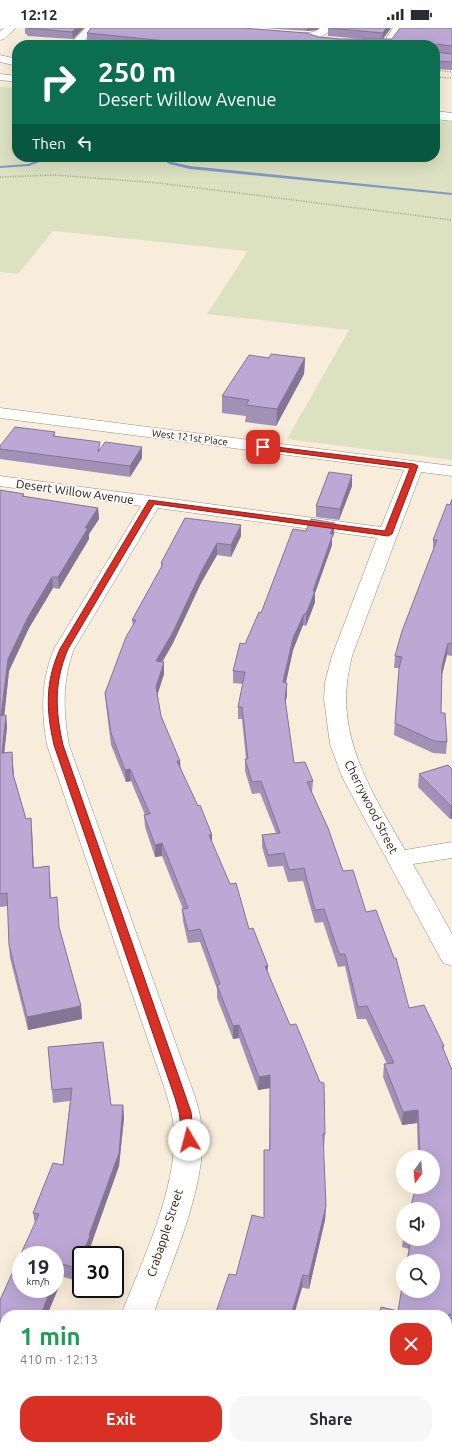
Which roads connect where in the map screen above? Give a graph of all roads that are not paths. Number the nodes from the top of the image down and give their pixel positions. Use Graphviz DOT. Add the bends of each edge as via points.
graph roads {
  1 [pos="11,28"];
  2 [pos="92,28"];
  3 [pos="398,28"];
  4 [pos="275,34"];
  5 [pos="325,34"];
  6 [pos="0,37"];
  7 [pos="79,40"];
  8 [pos="390,40"];
  9 [pos="0,58"];
  10 [pos="12,62"];
  11 [pos="0,68"];
  12 [pos="12,69"];
  13 [pos="0,77"];
  14 [pos="12,78"];
  15 [pos="0,82"];
  16 [pos="12,82"];
  17 [pos="440,105"];
  18 [pos="452,106"];
  19 [pos="440,116"];
  20 [pos="452,117"];
  21 [pos="0,413"];
  22 [pos="414,466"];
  23 [pos="452,471"];
  24 [pos="0,482"];
  25 [pos="152,502"];
  26 [pos="388,534"];
  27 [pos="452,850"];
  28 [pos="397,859"];
  29 [pos="452,957"];
  30 [pos="139,1310"];
  1 -- 6 [label="street"];
  2 -- 7 [label="street"];
  3 -- 8 [label="street"];
  4 -- 5 [label="street"];
  9 -- 10 [label="street"];
  11 -- 12 [label="street"];
  13 -- 14 [label="street"];
  15 -- 16 [label="street"];
  17 -- 18 [label="street"];
  19 -- 20 [label="street"];
  21 -- 22 [label="street, West 121st Place"];
  22 -- 23 [label="street, West 121st Place"];
  22 -- 26 [label="street, Cherrywood Street"];
  24 -- 25 [label="street, Desert Willow Avenue"];
  25 -- 26 [label="street, Desert Willow Avenue"];
  25 -- 30 [label="street, Crabapple Street" via="64,649 56,666 52,694 58,745 148,1000 185,1112 189,1140 174,1215"];
  26 -- 28 [label="street, Cherrywood Street" via="342,656 335,699 340,744 353,777"];
  27 -- 28 [label="street"];
  28 -- 29 [label="street, Cherrywood Street"];
}
